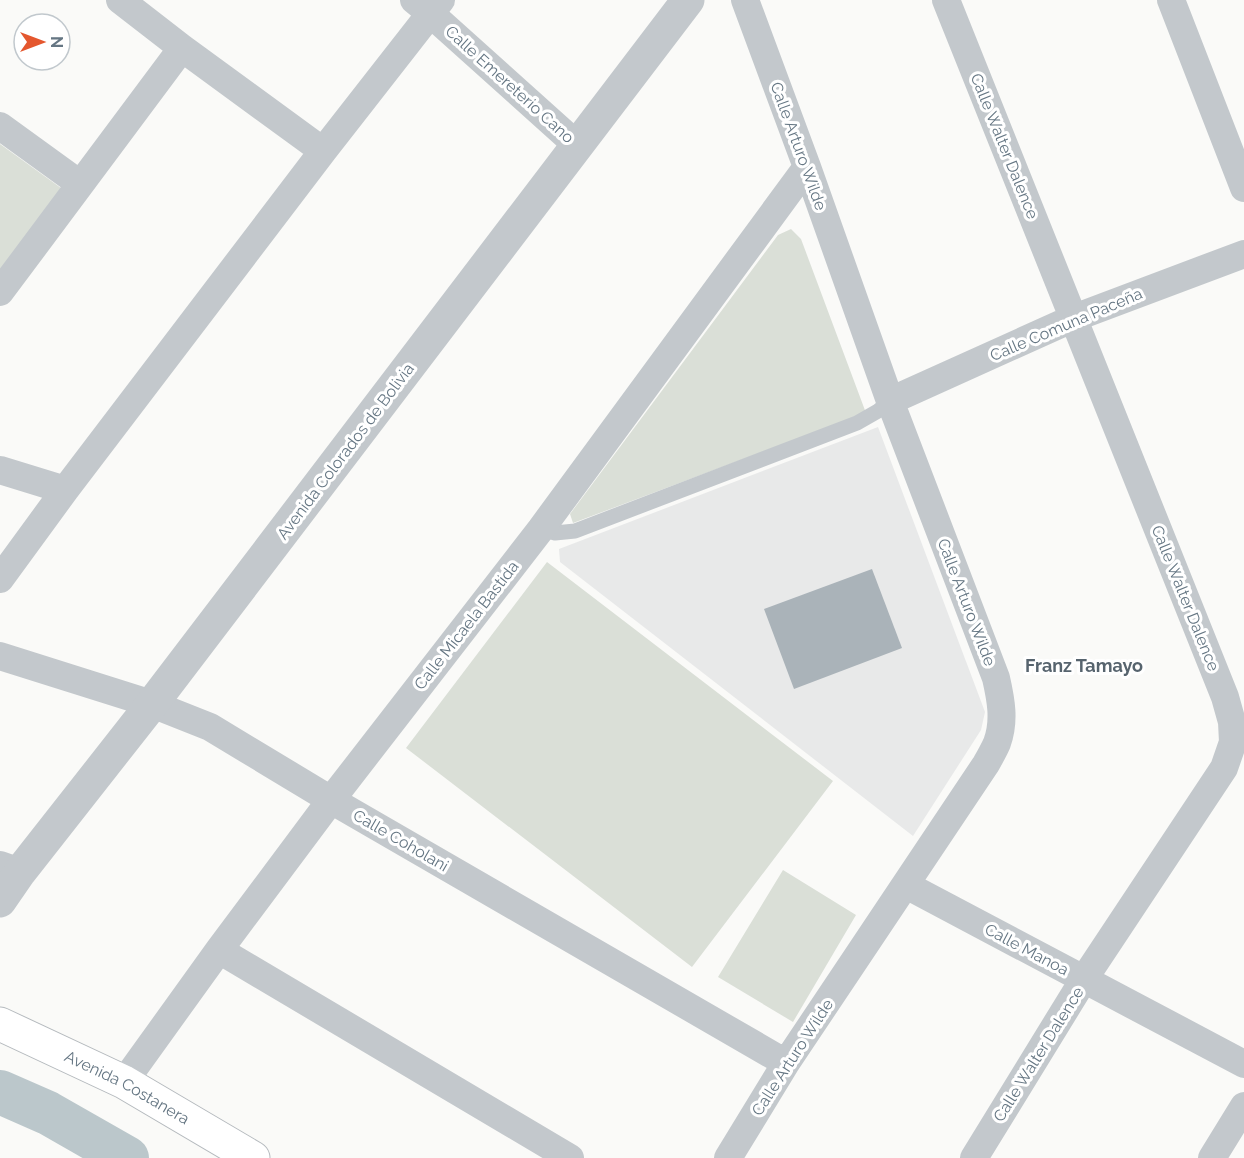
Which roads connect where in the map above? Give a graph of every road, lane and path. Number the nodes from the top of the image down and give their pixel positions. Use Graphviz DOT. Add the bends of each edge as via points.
graph roads {
  1 [pos="120,0"];
  2 [pos="688,0"];
  3 [pos="745,0"];
  4 [pos="946,0"];
  5 [pos="1171,0"];
  6 [pos="429,5"];
  7 [pos="182,48"];
  8 [pos="0,126"];
  9 [pos="578,146"];
  10 [pos="322,151"];
  11 [pos="807,167"];
  12 [pos="80,184"];
  13 [pos="1244,188"];
  14 [pos="1244,254"];
  15 [pos="1,289"];
  16 [pos="1074,318"];
  17 [pos="890,401"];
  18 [pos="0,470"];
  19 [pos="65,490"];
  20 [pos="541,529"];
  21 [pos="0,579"];
  22 [pos="0,656"];
  23 [pos="152,704"];
  24 [pos="331,800"];
  25 [pos="10,868"];
  26 [pos="906,885"];
  27 [pos="0,902"];
  28 [pos="219,950"];
  29 [pos="1084,979"];
  30 [pos="0,1024"];
  31 [pos="786,1063"];
  32 [pos="1244,1064"];
  33 [pos="124,1082"];
  34 [pos="1244,1106"];
  35 [pos="253,1158"];
  36 [pos="570,1158"];
  37 [pos="728,1158"];
  38 [pos="974,1158"];
  39 [pos="1212,1158"];
  1 -- 7 [label="street"];
  2 -- 9 [label="street, Avenida Colorados de Bolivia"];
  3 -- 11 [label="street, Calle Arturo Wilde"];
  4 -- 16 [label="street, Calle Walter Dalence"];
  5 -- 13 [label="street"];
  6 -- 9 [label="street, Calle Emereterio Cano"];
  6 -- 10 [label="street"];
  7 -- 10 [label="street"];
  7 -- 12 [label="street"];
  8 -- 12 [label="street"];
  9 -- 23 [label="street, Avenida Colorados de Bolivia"];
  10 -- 19 [label="street"];
  11 -- 17 [label="street, Calle Arturo Wilde"];
  11 -- 20 [label="street, Calle Micaela Bastida"];
  12 -- 15 [label="street"];
  14 -- 16 [label="street, Calle Comuna Paceña"];
  16 -- 17 [label="street, Calle Comuna Paceña"];
  16 -- 29 [label="street, Calle Walter Dalence" via="1225,697 1233,742 1224,768"];
  17 -- 20 [label="lane" via="857,423 575,531 555,533"];
  17 -- 26 [label="street, Calle Arturo Wilde" via="1002,702 997,743 986,764"];
  18 -- 19 [label="street"];
  19 -- 21 [label="street"];
  20 -- 24 [label="street, Calle Micaela Bastida"];
  22 -- 23 [label="street, Calle Coholani"];
  23 -- 24 [label="street, Calle Coholani" via="210,727"];
  23 -- 25 [label="street, Avenida Colorados de Bolivia"];
  24 -- 28 [label="street, Calle Micaela Bastida"];
  24 -- 31 [label="street, Calle Coholani"];
  25 -- 27 [label="street, Avenida Colorados de Bolivia"];
  26 -- 29 [label="street, Calle Manoa"];
  26 -- 31 [label="street, Calle Arturo Wilde"];
  28 -- 33 [label="street, Calle Micaela Bastida"];
  28 -- 36 [label="street"];
  29 -- 32 [label="street, Calle Manoa"];
  29 -- 38 [label="street, Calle Walter Dalence"];
  30 -- 33 [label="main road, Avenida Costanera"];
  31 -- 37 [label="street, Calle Arturo Wilde"];
  33 -- 35 [label="main road, Avenida Costanera"];
  34 -- 39 [label="street"];
}
